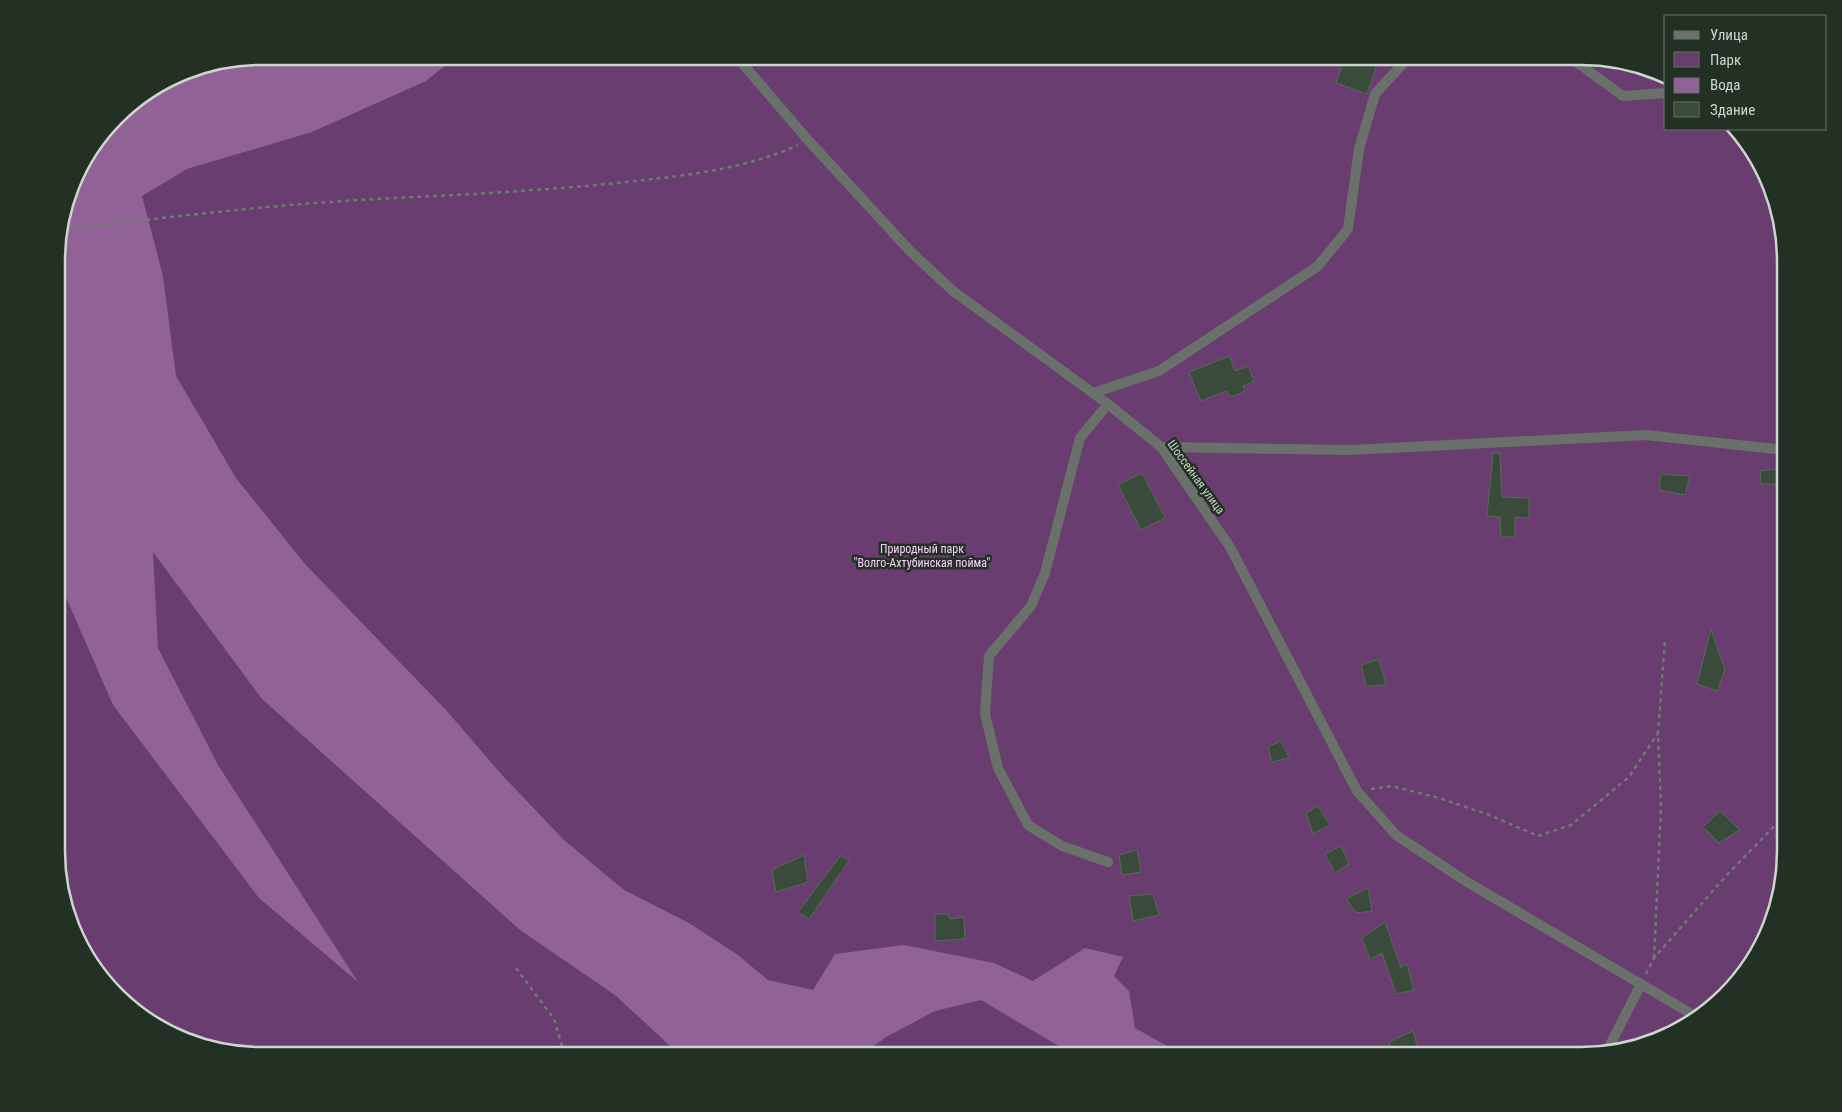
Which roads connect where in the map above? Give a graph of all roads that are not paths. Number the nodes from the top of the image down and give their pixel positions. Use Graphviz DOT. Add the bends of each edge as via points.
graph roads {
  1 [pos="744,65"];
  2 [pos="1402,65"];
  3 [pos="1580,65"];
  4 [pos="1664,93"];
  5 [pos="1093,394"];
  6 [pos="1108,404"];
  7 [pos="1160,447"];
  8 [pos="1777,449"];
  9 [pos="1108,862"];
  10 [pos="1640,984"];
  11 [pos="1690,1014"];
  12 [pos="1610,1044"];
  1 -- 5 [label="street, Шоссейная улица" via="877,217 953,291"];
  2 -- 5 [label="street" via="1375,94 1359,149 1348,229 1318,266 1159,371"];
  3 -- 4 [label="street" via="1623,96"];
  5 -- 6 [label="street, Шоссейная улица"];
  6 -- 7 [label="street, Шоссейная улица"];
  6 -- 9 [label="street" via="1080,438 1045,573 1031,606 989,656 985,714 998,768 1028,825 1062,846"];
  7 -- 8 [label="street" via="1351,450 1646,435"];
  7 -- 10 [label="street, Шоссейная улица" via="1230,547 1357,791 1396,835 1466,882"];
  10 -- 11 [label="street, Шоссейная улица"];
  10 -- 12 [label="street"];
}
